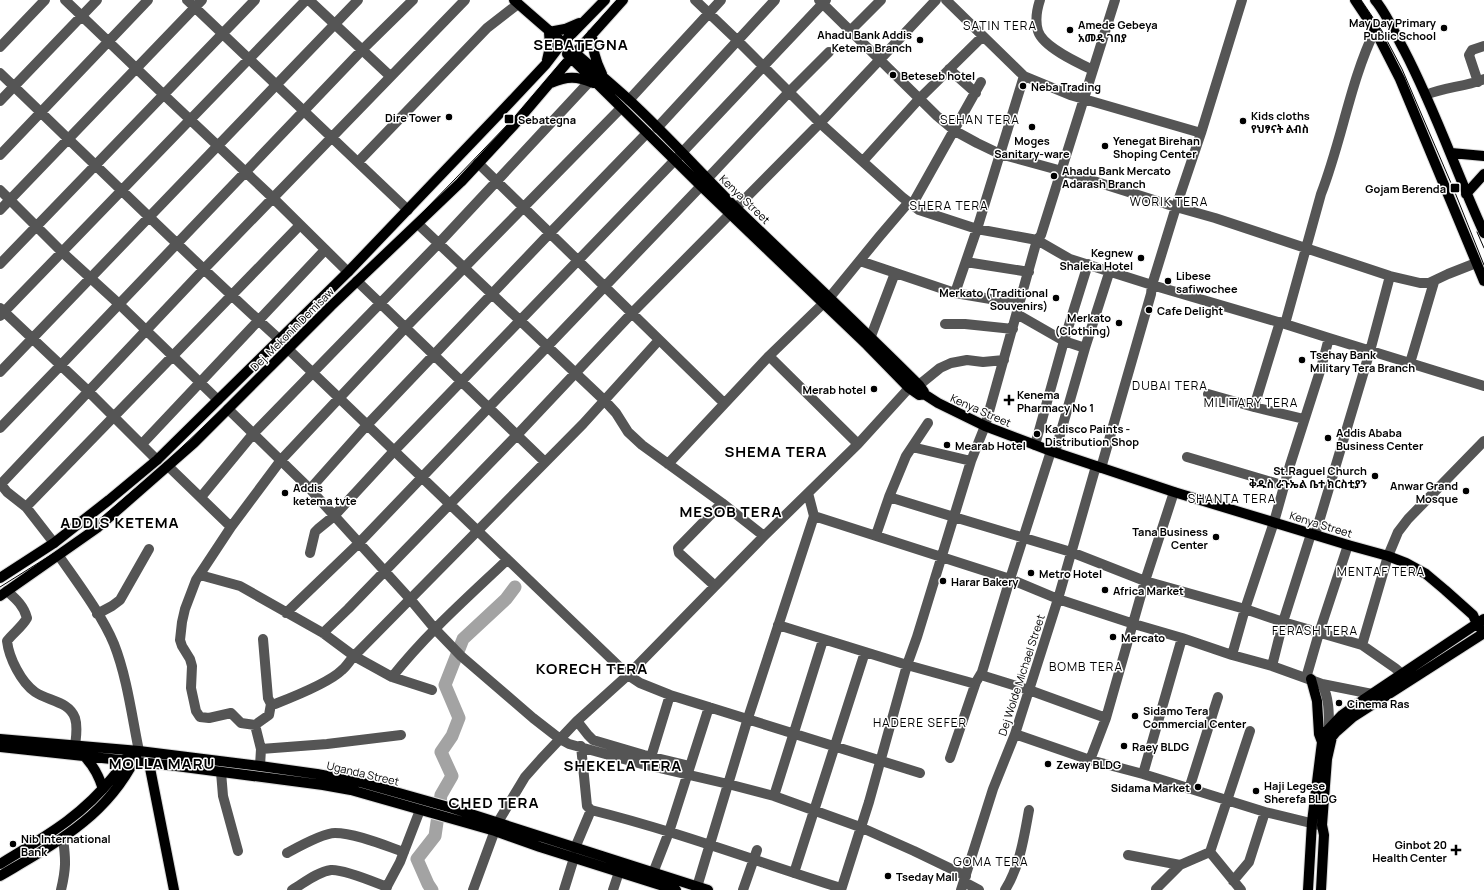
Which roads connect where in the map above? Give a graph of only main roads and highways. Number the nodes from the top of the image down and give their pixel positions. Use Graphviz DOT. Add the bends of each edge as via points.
graph roads {
  1 [pos="605,0"];
  2 [pos="623,0"];
  3 [pos="1354,0"];
  4 [pos="1375,0"];
  5 [pos="516,2"];
  6 [pos="585,21"];
  7 [pos="551,33"];
  8 [pos="592,34"];
  9 [pos="562,44"];
  10 [pos="573,55"];
  11 [pos="546,64"];
  12 [pos="597,81"];
  13 [pos="549,84"];
  14 [pos="1451,154"];
  15 [pos="678,156"];
  16 [pos="1484,156"];
  17 [pos="1484,174"];
  18 [pos="1466,194"];
  19 [pos="1484,233"];
  20 [pos="1484,281"];
  21 [pos="0,578"];
  22 [pos="4,593"];
  23 [pos="1480,621"];
  24 [pos="1484,633"];
  25 [pos="1308,678"];
  26 [pos="1404,678"];
  27 [pos="1331,733"];
  28 [pos="0,739"];
  29 [pos="1322,742"];
  30 [pos="0,747"];
  31 [pos="84,756"];
  32 [pos="132,756"];
  33 [pos="149,763"];
  34 [pos="103,789"];
  35 [pos="1317,824"];
  36 [pos="496,827"];
  37 [pos="575,853"];
  38 [pos="0,864"];
  39 [pos="0,876"];
  40 [pos="654,887"];
  41 [pos="174,890"];
  42 [pos="676,890"];
  43 [pos="708,890"];
  44 [pos="1308,890"];
  45 [pos="1321,890"];
  1 -- 6 [label="main road, Dej. Mekonin Demisaw"];
  2 -- 8 [label="main road, Dej. Mekonin Demisaw"];
  3 -- 20 [label="main road" via="1375,30 1400,79"];
  4 -- 14 [label="main road" via="1426,96"];
  5 -- 7 [label="main road"];
  6 -- 7 [label="main road"];
  6 -- 9 [label="main road, Dej. Mekonin Demisaw"];
  7 -- 9 [label="main road"];
  7 -- 11 [label="main road"];
  8 -- 10 [label="main road, Dej. Mekonin Demisaw"];
  8 -- 12 [label="main road" via="593,49 599,67"];
  9 -- 10 [label="main road, Kenya Street"];
  9 -- 11 [label="main road, Dej. Mekonin Demisaw"];
  10 -- 12 [label="main road, Kenya Street"];
  10 -- 13 [label="main road, Dej. Mekonin Demisaw"];
  11 -- 21 [label="main road, Dej. Mekonin Demisaw" via="348,272 157,460 54,543"];
  12 -- 13 [label="main road" via="571,77"];
  12 -- 15 [label="main road" via="648,134"];
  12 -- 15 [label="main road, Kenya Street" via="629,100 657,128"];
  13 -- 22 [label="main road, Dej. Mekonin Demisaw" via="443,200 168,466 97,528"];
  14 -- 16 [label="main road"];
  14 -- 18 [label="main road"];
  15 -- 23 [label="main road, Kenya Street" via="869,341 919,395 924,394 985,426 1053,452 1406,563 1426,574"];
  17 -- 18 [label="main road"];
  18 -- 19 [label="main road"];
  23 -- 24 [label="main road, Kenya Street"];
  23 -- 26 [label="main road"];
  24 -- 26 [label="main road"];
  25 -- 29 [label="main road" via="1317,701 1319,734"];
  26 -- 27 [label="main road"];
  26 -- 27 [label="main road" via="1372,694 1342,715"];
  27 -- 29 [label="main road"];
  27 -- 35 [label="main road"];
  28 -- 32 [label="main road, Uganda Street" via="75,746"];
  29 -- 35 [label="main road"];
  30 -- 31 [label="main road, Uganda Street"];
  31 -- 32 [label="main road, Uganda Street"];
  31 -- 34 [label="main road" via="99,775"];
  32 -- 33 [label="main road, Uganda Street"];
  32 -- 34 [label="main road"];
  32 -- 36 [label="main road, Uganda Street" via="260,766 360,782 452,808"];
  32 -- 39 [label="main road" via="112,794 86,821 62,839"];
  33 -- 36 [label="main road, Uganda Street" via="330,786 449,818"];
  33 -- 41 [label="main road"];
  34 -- 38 [label="main road" via="61,826"];
  35 -- 44 [label="main road"];
  35 -- 45 [label="main road" via="1324,835"];
  36 -- 37 [label="main road, Uganda Street"];
  37 -- 40 [label="main road, Uganda Street"];
  37 -- 43 [label="main road, Uganda Street"];
  40 -- 42 [label="main road, Uganda Street"];
}
